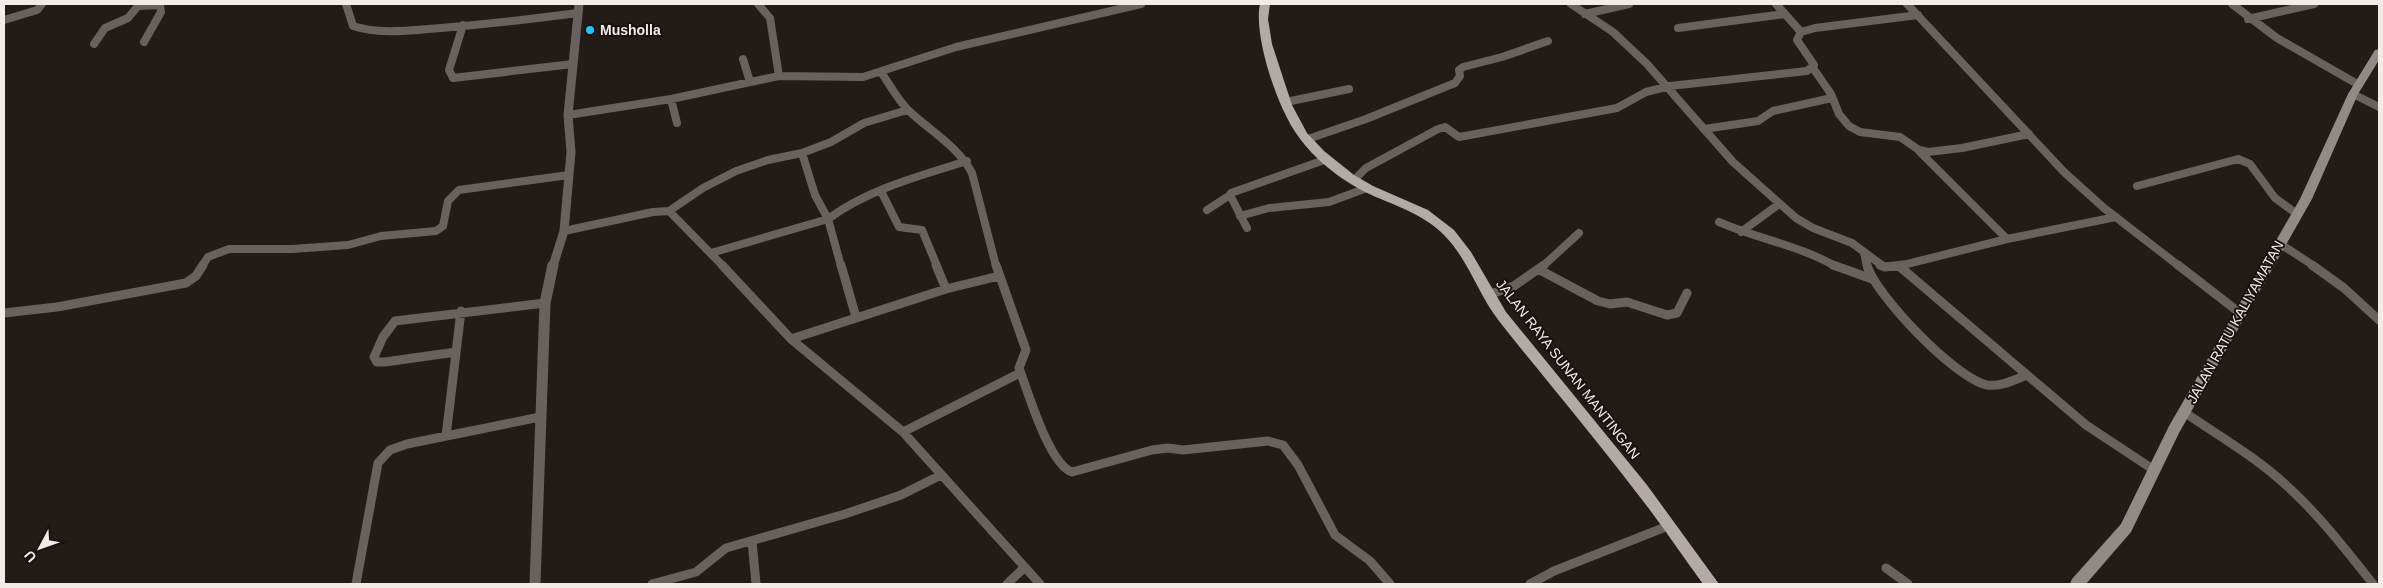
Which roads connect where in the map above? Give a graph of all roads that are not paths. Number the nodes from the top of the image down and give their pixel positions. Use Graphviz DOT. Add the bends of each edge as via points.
graph roads {
  1 [pos="42,4"];
  2 [pos="346,4"];
  3 [pos="758,4"];
  4 [pos="1141,4"];
  5 [pos="1265,4"];
  6 [pos="1571,4"];
  7 [pos="1629,4"];
  8 [pos="1776,4"];
  9 [pos="1907,4"];
  10 [pos="2232,4"];
  11 [pos="2314,4"];
  12 [pos="137,5"];
  13 [pos="578,9"];
  14 [pos="1584,14"];
  15 [pos="1785,14"];
  16 [pos="1918,15"];
  17 [pos="2248,19"];
  18 [pos="4,20"];
  19 [pos="463,25"];
  20 [pos="1678,28"];
  21 [pos="1801,32"];
  22 [pos="1548,41"];
  23 [pos="144,42"];
  24 [pos="94,44"];
  25 [pos="2379,52"];
  26 [pos="743,59"];
  27 [pos="573,64"];
  28 [pos="1814,68"];
  29 [pos="881,72"];
  30 [pos="778,76"];
  31 [pos="750,82"];
  32 [pos="1669,87"];
  33 [pos="1349,89"];
  34 [pos="2356,90"];
  35 [pos="1832,98"];
  36 [pos="671,99"];
  37 [pos="1286,102"];
  38 [pos="2379,107"];
  39 [pos="907,110"];
  40 [pos="568,115"];
  41 [pos="677,123"];
  42 [pos="1704,129"];
  43 [pos="2029,134"];
  44 [pos="1308,139"];
  45 [pos="1918,150"];
  46 [pos="802,153"];
  47 [pos="1327,159"];
  48 [pos="966,161"];
  49 [pos="569,175"];
  50 [pos="1354,180"];
  51 [pos="2137,186"];
  52 [pos="1367,188"];
  53 [pos="881,191"];
  54 [pos="1230,195"];
  55 [pos="1780,204"];
  56 [pos="1207,210"];
  57 [pos="669,211"];
  58 [pos="2297,214"];
  59 [pos="1240,216"];
  60 [pos="2116,217"];
  61 [pos="828,219"];
  62 [pos="1719,222"];
  63 [pos="1247,228"];
  64 [pos="564,231"];
  65 [pos="1741,232"];
  66 [pos="1579,233"];
  67 [pos="2007,240"];
  68 [pos="2278,243"];
  69 [pos="711,252"];
  70 [pos="1864,253"];
  71 [pos="1899,266"];
  72 [pos="1538,269"];
  73 [pos="1000,276"];
  74 [pos="1872,279"];
  75 [pos="946,289"];
  76 [pos="1687,293"];
  77 [pos="1489,296"];
  78 [pos="545,303"];
  79 [pos="461,311"];
  80 [pos="4,312"];
  81 [pos="2240,313"];
  82 [pos="856,317"];
  83 [pos="2379,320"];
  84 [pos="791,339"];
  85 [pos="456,352"];
  86 [pos="1020,373"];
  87 [pos="2027,375"];
  88 [pos="2184,412"];
  89 [pos="540,417"];
  90 [pos="903,432"];
  91 [pos="446,436"];
  92 [pos="2154,470"];
  93 [pos="941,475"];
  94 [pos="1668,526"];
  95 [pos="752,541"];
  96 [pos="1024,568"];
  97 [pos="1886,568"];
  98 [pos="356,584"];
  99 [pos="535,584"];
  100 [pos="652,584"];
  101 [pos="756,584"];
  102 [pos="1007,584"];
  103 [pos="1040,584"];
  104 [pos="1390,584"];
  105 [pos="1530,584"];
  106 [pos="1712,584"];
  107 [pos="1908,584"];
  108 [pos="2077,584"];
  109 [pos="2373,584"];
  1 -- 18 [label="street" via="36,10"];
  2 -- 19 [label="street" via="351,24 360,30 401,32"];
  3 -- 30 [label="street" via="770,18"];
  4 -- 29 [label="street" via="956,47"];
  5 -- 37 [label="main road, JALAN RAYA SUNAN MANTINGAN" via="1262,12 1264,28"];
  6 -- 14 [label="street"];
  7 -- 14 [label="street"];
  8 -- 15 [label="street"];
  9 -- 16 [label="street"];
  10 -- 17 [label="street"];
  11 -- 17 [label="street"];
  12 -- 23 [label="street" via="161,6 161,12"];
  12 -- 24 [label="street" via="127,20 106,27"];
  13 -- 19 [label="street"];
  13 -- 27 [label="street"];
  14 -- 32 [label="street" via="1613,32"];
  15 -- 20 [label="street"];
  15 -- 21 [label="street"];
  16 -- 21 [label="street"];
  16 -- 43 [label="street"];
  17 -- 34 [label="street"];
  19 -- 27 [label="street" via="449,70 451,77 456,79"];
  21 -- 28 [label="street" via="1796,40"];
  22 -- 44 [label="street" via="1463,67 1455,83"];
  25 -- 34 [label="main road, JALAN RATU KALIYAMATAN"];
  26 -- 31 [label="street"];
  27 -- 40 [label="street"];
  28 -- 32 [label="street"];
  28 -- 35 [label="street"];
  29 -- 30 [label="street" via="849,78"];
  29 -- 39 [label="street"];
  30 -- 31 [label="street"];
  31 -- 36 [label="street"];
  32 -- 42 [label="street"];
  32 -- 50 [label="street" via="1636,96 1617,108 1546,122 1459,137 1445,128 1438,129 1366,168"];
  33 -- 37 [label="street"];
  34 -- 38 [label="street"];
  34 -- 58 [label="main road, JALAN RATU KALIYAMATAN"];
  35 -- 42 [label="street" via="1773,111 1758,121"];
  35 -- 45 [label="street" via="1849,126 1860,132 1900,137"];
  36 -- 40 [label="street"];
  36 -- 41 [label="street"];
  37 -- 44 [label="main road, JALAN RAYA SUNAN MANTINGAN" via="1298,128"];
  39 -- 46 [label="street" via="864,123 831,142"];
  39 -- 48 [label="street" via="953,145"];
  40 -- 49 [label="street" via="571,140"];
  42 -- 55 [label="street" via="1733,162"];
  43 -- 45 [label="street" via="1962,148"];
  43 -- 60 [label="street" via="2064,172"];
  44 -- 47 [label="main road, JALAN RAYA SUNAN MANTINGAN"];
  45 -- 67 [label="street"];
  46 -- 57 [label="street" via="736,171"];
  46 -- 61 [label="street"];
  47 -- 50 [label="main road, JALAN RAYA SUNAN MANTINGAN"];
  47 -- 54 [label="street"];
  48 -- 53 [label="street"];
  48 -- 73 [label="street"];
  49 -- 64 [label="street"];
  49 -- 80 [label="street" via="459,190 448,200 444,222 436,231 381,236 348,246 229,249 208,258 196,276 186,283"];
  50 -- 52 [label="main road, JALAN RAYA SUNAN MANTINGAN"];
  51 -- 58 [label="street" via="2241,160 2256,168 2271,193"];
  52 -- 59 [label="street" via="1330,202 1267,207"];
  52 -- 77 [label="main road, JALAN RAYA SUNAN MANTINGAN" via="1414,207 1441,224 1456,239"];
  53 -- 61 [label="street" via="839,209"];
  53 -- 75 [label="street" via="899,227 922,230"];
  54 -- 56 [label="street"];
  54 -- 59 [label="street"];
  55 -- 65 [label="street"];
  55 -- 70 [label="street" via="1806,224 1846,240"];
  57 -- 64 [label="street"];
  57 -- 69 [label="street"];
  58 -- 68 [label="main road, JALAN RATU KALIYAMATAN"];
  59 -- 63 [label="street"];
  60 -- 67 [label="street"];
  60 -- 81 [label="street"];
  61 -- 69 [label="street"];
  61 -- 82 [label="street"];
  62 -- 65 [label="street"];
  64 -- 78 [label="street"];
  65 -- 74 [label="street" via="1791,245 1839,268"];
  66 -- 72 [label="street"];
  67 -- 71 [label="street"];
  68 -- 81 [label="main road, JALAN RATU KALIYAMATAN"];
  68 -- 83 [label="street" via="2342,286"];
  69 -- 84 [label="street"];
  70 -- 71 [label="street" via="1885,267"];
  70 -- 74 [label="street"];
  71 -- 87 [label="street"];
  72 -- 76 [label="street" via="1587,297 1616,305 1627,302 1669,316 1677,313"];
  72 -- 77 [label="street" via="1508,290"];
  73 -- 75 [label="street"];
  73 -- 86 [label="street" via="1026,350 1018,368"];
  74 -- 87 [label="street" via="1940,354 1976,380 1994,386"];
  75 -- 82 [label="street"];
  77 -- 94 [label="main road, JALAN RAYA SUNAN MANTINGAN"];
  78 -- 79 [label="street"];
  78 -- 89 [label="street"];
  79 -- 85 [label="street"];
  79 -- 85 [label="street" via="395,321 374,357 377,362 385,362"];
  81 -- 88 [label="main road, JALAN RATU KALIYAMATAN"];
  82 -- 84 [label="street"];
  84 -- 90 [label="street"];
  85 -- 91 [label="street"];
  86 -- 90 [label="street"];
  86 -- 104 [label="street" via="1046,439 1068,471 1168,448 1183,450 1268,441 1283,445 1298,465 1335,534 1370,562"];
  87 -- 92 [label="street" via="2092,429"];
  88 -- 92 [label="main road, JALAN RATU KALIYAMATAN"];
  88 -- 109 [label="street" via="2248,455 2286,486 2348,551"];
  89 -- 91 [label="street"];
  89 -- 99 [label="street"];
  90 -- 93 [label="street"];
  91 -- 98 [label="street" via="391,449 378,463"];
  92 -- 108 [label="main road, JALAN RATU KALIYAMATAN" via="2126,528"];
  93 -- 95 [label="street" via="901,495"];
  93 -- 96 [label="street"];
  94 -- 105 [label="street" via="1554,571"];
  94 -- 106 [label="main road, JALAN RAYA SUNAN MANTINGAN"];
  95 -- 100 [label="street" via="726,548 696,572"];
  95 -- 101 [label="street"];
  96 -- 102 [label="street"];
  96 -- 103 [label="street"];
  97 -- 107 [label="street"];
}
